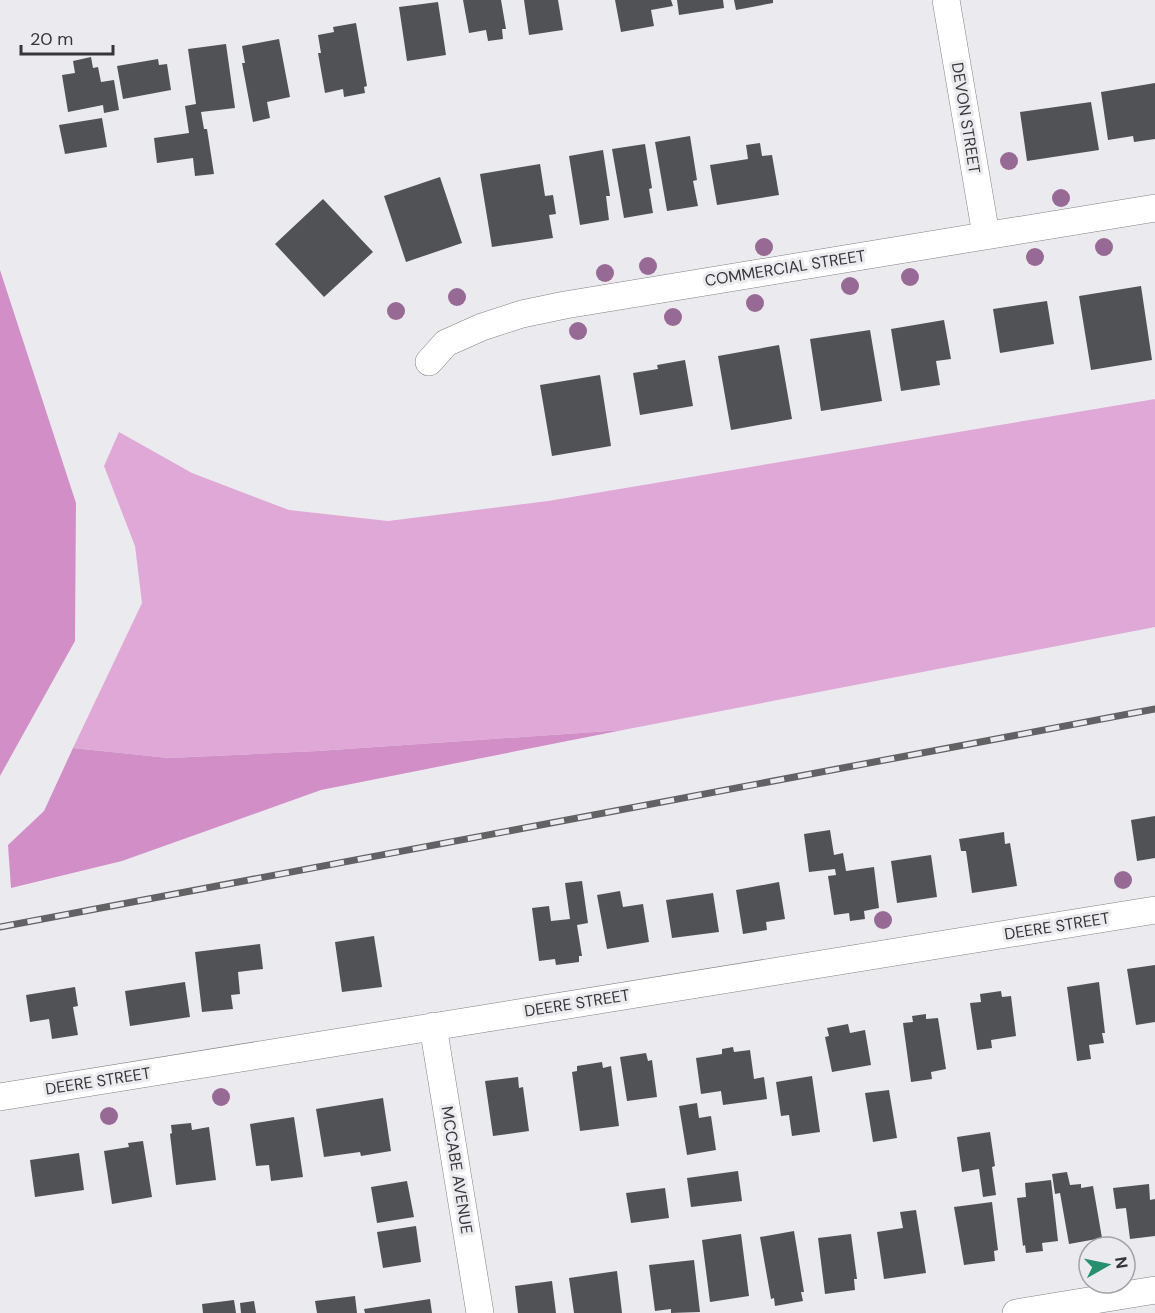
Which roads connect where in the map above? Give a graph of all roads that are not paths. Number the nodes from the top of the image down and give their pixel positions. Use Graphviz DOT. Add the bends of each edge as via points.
graph roads {
  1 [pos="946,0"];
  2 [pos="1155,208"];
  3 [pos="986,235"];
  4 [pos="429,362"];
  5 [pos="1155,910"];
  6 [pos="434,1026"];
  7 [pos="0,1096"];
  8 [pos="1155,1290"];
  9 [pos="480,1313"];
  10 [pos="1016,1313"];
  1 -- 3 [label="street, DEVON STREET"];
  2 -- 3 [label="street, COMMERCIAL STREET"];
  3 -- 4 [label="street, COMMERCIAL STREET" via="522,314 446,343"];
  5 -- 6 [label="street, DEERE STREET"];
  6 -- 7 [label="street, DEERE STREET"];
  6 -- 9 [label="street, MCCABE AVENUE"];
  8 -- 10 [label="street"];
}
